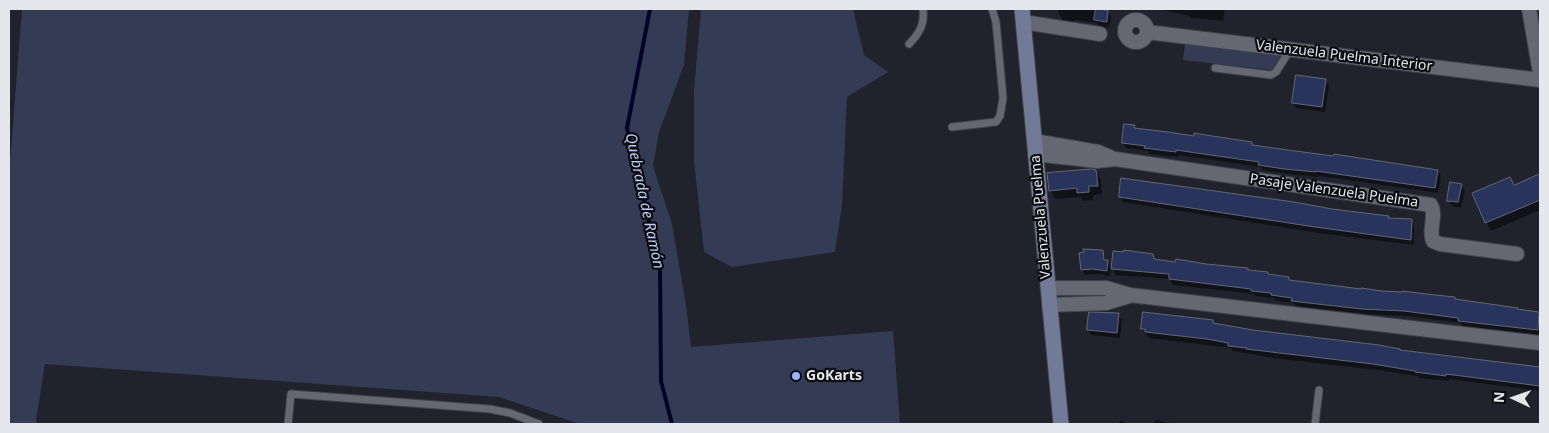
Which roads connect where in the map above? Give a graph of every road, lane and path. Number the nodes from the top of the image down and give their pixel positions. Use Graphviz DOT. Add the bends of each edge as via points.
graph roads {
  1 [pos="923,9"];
  2 [pos="992,9"];
  3 [pos="1529,9"];
  4 [pos="1131,15"];
  5 [pos="1022,16"];
  6 [pos="1100,34"];
  7 [pos="909,44"];
  8 [pos="1290,49"];
  9 [pos="1215,68"];
  10 [pos="1540,73"];
  11 [pos="1540,80"];
  12 [pos="952,127"];
  13 [pos="1035,148"];
  14 [pos="1517,254"];
  15 [pos="1048,288"];
  16 [pos="1130,296"];
  17 [pos="1049,305"];
  18 [pos="1540,343"];
  19 [pos="1319,390"];
  20 [pos="288,424"];
  21 [pos="539,424"];
  22 [pos="1061,424"];
  23 [pos="1315,424"];
  1 -- 7 [label="lane" via="920,32"];
  2 -- 12 [label="lane" via="1003,98 1000,116 996,122"];
  3 -- 10 [label="street"];
  4 -- 8 [label="street, Valenzuela Puelma Interior" via="1125,30 1131,41 1142,41 1147,32"];
  5 -- 6 [label="street"];
  5 -- 13 [label="street, Valenzuela Puelma"];
  8 -- 9 [label="lane" via="1271,75"];
  8 -- 11 [label="street, Valenzuela Puelma Interior"];
  13 -- 14 [label="street, Pasaje Valenzuela Puelma" via="1097,161 1116,159 1430,205 1434,213 1431,236 1434,241"];
  13 -- 15 [label="street, Valenzuela Puelma"];
  15 -- 16 [label="street" via="1106,288"];
  15 -- 17 [label="street, Valenzuela Puelma"];
  16 -- 17 [label="street" via="1106,303"];
  16 -- 18 [label="street"];
  17 -- 22 [label="street, Valenzuela Puelma"];
  19 -- 23 [label="lane"];
  20 -- 21 [label="lane" via="290,394 490,409"];
}
